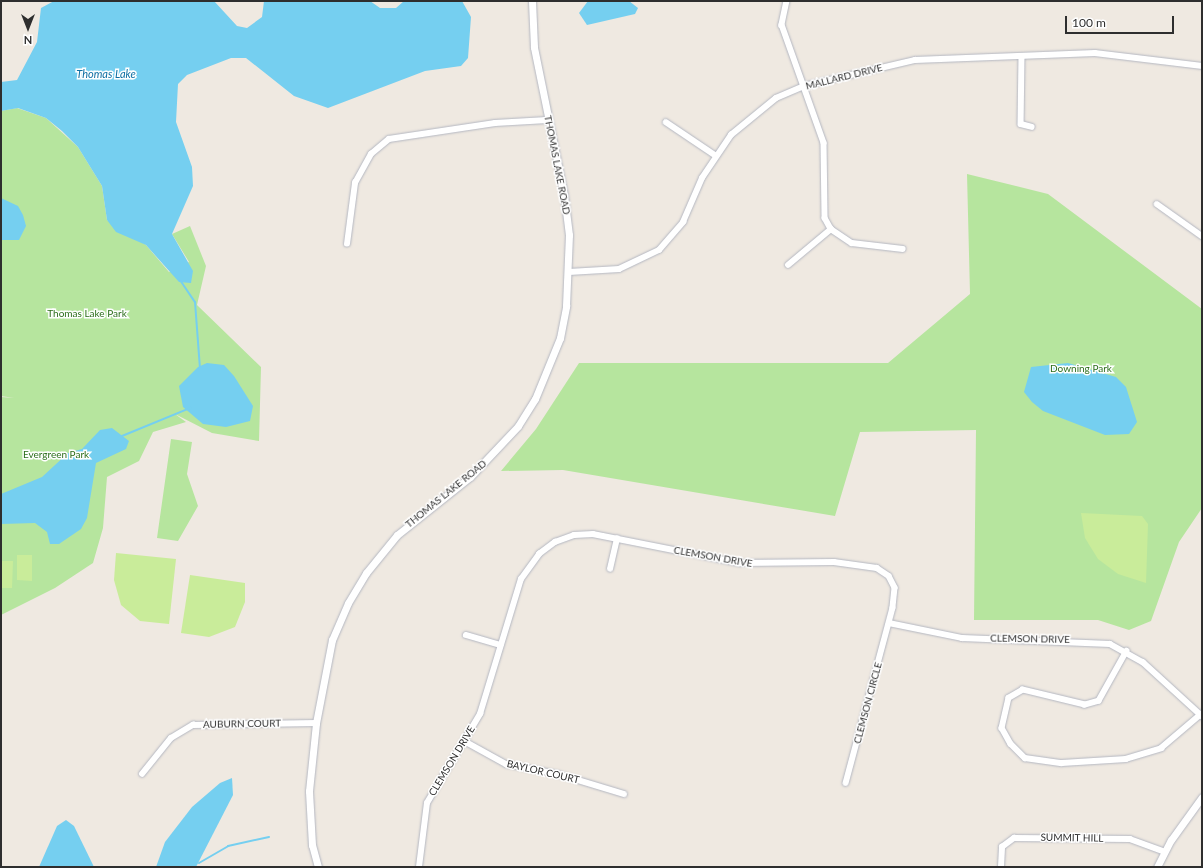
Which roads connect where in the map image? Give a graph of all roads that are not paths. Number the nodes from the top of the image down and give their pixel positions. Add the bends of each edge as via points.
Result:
1 (532, 1) edge
2 (787, 1) edge
3 (1022, 56) junction
4 (1202, 66) edge
5 (804, 86) junction
6 (547, 120) junction
7 (666, 122) dead end
8 (1032, 127) dead end
9 (715, 155) junction
10 (1157, 204) dead end
11 (831, 229) junction
12 (1202, 236) edge
13 (347, 244) dead end
14 (903, 249) dead end
15 (788, 265) dead end
16 (569, 272) junction
17 (617, 539) junction
18 (610, 569) dead end
19 (889, 623) junction
20 (466, 635) dead end
21 (501, 645) junction
22 (1127, 651) junction
23 (1201, 715) edge
24 (316, 723) junction
25 (466, 742) junction
26 (142, 774) dead end
27 (846, 783) dead end
28 (624, 794) dead end
29 (1202, 797) edge
30 (1165, 852) junction
31 (318, 867) edge
32 (419, 867) edge
33 (1001, 867) edge
34 (1157, 867) edge

1 - 6 street, THOMAS LAKE ROAD via 534,48
2 - 5 street via 782,25
3 - 4 street, MALLARD DRIVE via 1095,53
3 - 5 street, MALLARD DRIVE via 915,60
3 - 8 street via 1021,124
5 - 9 street, MALLARD DRIVE via 752,115
5 - 11 street via 824,143 822,206
6 - 13 street via 495,123 389,139 371,154 355,183
6 - 16 street, THOMAS LAKE ROAD via 564,195
7 - 9 street
9 - 16 street, MALLARD DRIVE via 682,222 659,250 619,269
10 - 12 street
11 - 14 street via 852,243
11 - 15 street
16 - 24 street, THOMAS LAKE ROAD via 560,338 535,398 494,455 412,521 366,573 332,640
17 - 18 street
17 - 19 street, CLEMSON DRIVE via 740,564 834,562 877,568 889,576 895,588
17 - 21 street, CLEMSON DRIVE via 574,536 555,542 539,554 521,579
19 - 22 street, CLEMSON DRIVE via 936,636 1092,641
19 - 27 street, CLEMSON CIRCLE
20 - 21 street
21 - 25 street, CLEMSON DRIVE via 480,714
22 - 23 street, CLEMSON DRIVE
22 - 23 street via 1099,701 1085,705 1023,690 1009,698 1002,728 1011,744 1025,758 1062,763 1126,759 1161,748
24 - 26 street, AUBURN COURT via 193,725 171,738
24 - 31 street, THOMAS LAKE ROAD via 308,791 312,844
25 - 28 street, BAYLOR COURT via 506,764 558,774
25 - 32 street, CLEMSON DRIVE via 427,803
29 - 30 street
30 - 33 street, SUMMIT HILL via 1130,839 1014,838 1002,847
30 - 34 street

